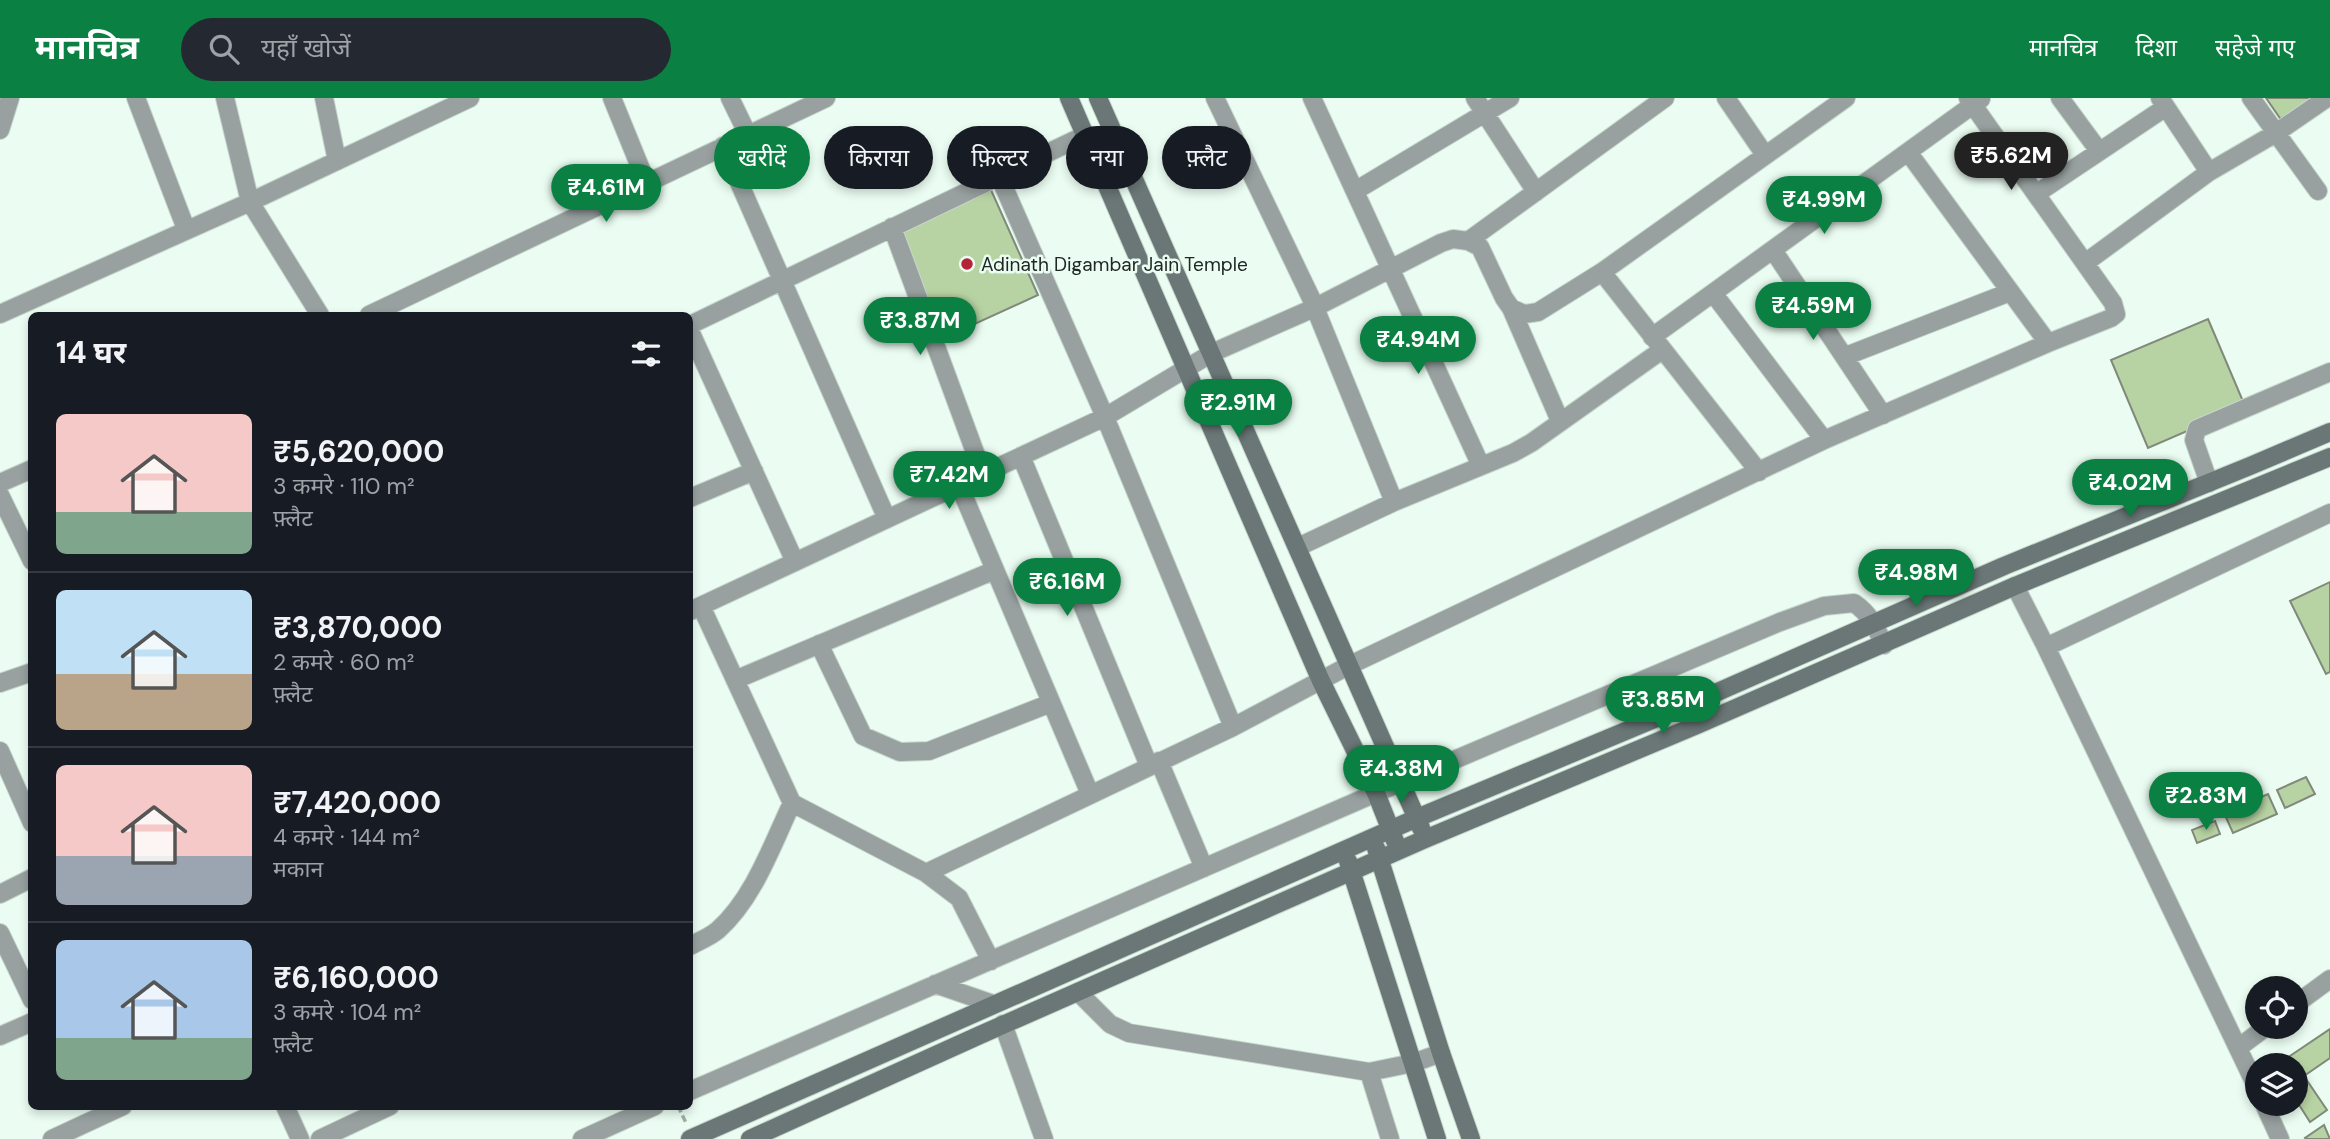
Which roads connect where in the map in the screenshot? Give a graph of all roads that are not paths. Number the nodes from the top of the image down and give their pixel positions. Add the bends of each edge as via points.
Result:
1 (10, 98) edge
2 (136, 98) edge
3 (225, 98) edge
4 (324, 98) edge
5 (470, 98) edge
6 (612, 98) edge
7 (730, 98) edge
8 (826, 98) edge
9 (1069, 98) edge
10 (1098, 98) edge
11 (1215, 98) edge
12 (1312, 98) edge
13 (1475, 98) edge
14 (1510, 98) edge
15 (1665, 98) edge
16 (1726, 98) edge
17 (2060, 98) edge
18 (2251, 98) edge
19 (2327, 98) edge
20 (1843, 99) edge
21 (1974, 100) edge
22 (2163, 103) edge
23 (1486, 114) junction
24 (744, 126) edge
25 (767, 126) edge
26 (1081, 126) edge
27 (0, 130) edge
28 (2276, 133) junction
29 (714, 150) edge
30 (2099, 151) junction
31 (1908, 152) junction
32 (1765, 155) junction
33 (337, 161) junction
34 (2209, 172) junction
35 (647, 184) junction
36 (742, 189) edge
37 (972, 189) edge
38 (1005, 189) edge
39 (1108, 189) edge
40 (1355, 191) junction
41 (2318, 191) dead end
42 (1536, 192) junction
43 (2036, 194) junction
44 (250, 202) junction
45 (892, 227) junction
46 (186, 229) junction
47 (1468, 241) junction
48 (1773, 250) junction
49 (2085, 263) junction
50 (1390, 269) junction
51 (1602, 272) junction
52 (782, 280) junction
53 (2010, 292) junction
54 (1713, 293) junction
55 (1314, 308) junction
56 (1511, 308) junction
57 (318, 312) edge
58 (375, 312) edge
59 (0, 314) edge
60 (693, 324) edge
61 (693, 338) edge
62 (1657, 343) junction
63 (2048, 343) junction
64 (1212, 353) junction
65 (1846, 356) junction
66 (1187, 370) junction
67 (2330, 372) edge
68 (1883, 415) junction
69 (1105, 417) junction
70 (1560, 421) junction
71 (2330, 432) edge
72 (1824, 440) junction
73 (1021, 456) junction
74 (2330, 457) edge
75 (1481, 467) junction
76 (2250, 467) junction
77 (28, 471) edge
78 (754, 471) junction
79 (1759, 471) junction
80 (983, 474) junction
81 (2209, 483) junction
82 (0, 484) edge
83 (959, 485) junction
84 (2259, 487) junction
85 (0, 495) edge
86 (693, 497) edge
87 (1394, 502) junction
88 (2330, 513) edge
89 (887, 519) junction
90 (1298, 547) junction
91 (28, 553) edge
92 (795, 562) junction
93 (995, 570) junction
94 (2015, 586) junction
95 (695, 609) edge
96 (1875, 624) junction
97 (819, 644) junction
98 (1884, 645) junction
99 (2046, 647) junction
100 (1348, 666) junction
101 (28, 673) edge
102 (735, 680) junction
103 (1321, 681) junction
104 (0, 683) edge
105 (1051, 703) junction
106 (1233, 727) junction
107 (0, 751) edge
108 (1154, 764) junction
109 (5, 776) edge
110 (1401, 783) junction
111 (1376, 793) junction
112 (1090, 794) junction
113 (792, 803) junction
114 (28, 815) edge
115 (1417, 818) junction
116 (1391, 831) junction
117 (1372, 839) junction
118 (1425, 839) junction
119 (1399, 850) junction
120 (1344, 851) junction
121 (1381, 858) junction
122 (1204, 869) junction
123 (1351, 871) junction
124 (926, 873) junction
125 (28, 880) edge
126 (0, 894) edge
127 (0, 933) edge
128 (693, 944) edge
129 (982, 964) junction
130 (2330, 979) edge
131 (935, 984) junction
132 (28, 992) edge
133 (1078, 992) junction
134 (2308, 995) edge
135 (993, 1004) junction
136 (28, 1024) edge
137 (1003, 1024) junction
138 (0, 1036) edge
139 (2250, 1039) edge
140 (2238, 1048) junction
141 (1441, 1053) junction
142 (1413, 1063) junction
143 (2245, 1063) edge
144 (1369, 1072) junction
145 (693, 1090) edge
146 (104, 1110) edge
147 (287, 1110) edge
148 (382, 1110) edge
149 (646, 1110) edge
150 (86, 1114) edge
151 (2269, 1116) edge
152 (698, 1137) edge
153 (52, 1139) edge
154 (300, 1139) edge
155 (320, 1139) edge
156 (582, 1139) edge
157 (750, 1139) edge
158 (1044, 1139) edge
159 (1390, 1139) edge
160 (1437, 1139) edge
161 (1471, 1139) edge
162 (2280, 1139) edge

1 - 27 street
2 - 46 street
3 - 44 street
4 - 33 street
5 - 33 street
6 - 35 street
7 - 24 street
8 - 25 street
9 - 26 street
10 - 64 street
11 - 55 street
12 - 40 street
13 - 23 street
14 - 23 street
15 - 42 street
16 - 32 street
17 - 30 street
18 - 28 street
19 - 28 street
20 - 32 street
21 - 31 street
21 - 43 street
22 - 30 street
22 - 34 street
23 - 40 street
23 - 42 street
28 - 34 street
28 - 41 street
29 - 35 street
30 - 43 street
31 - 48 street
31 - 53 street
32 - 51 street
33 - 44 street
34 - 49 street
35 - 58 street
36 - 52 street
37 - 45 street
38 - 69 street
39 - 66 street
40 - 50 street
42 - 47 street
43 - 49 street
44 - 46 street
44 - 57 street
45 - 52 street
45 - 80 street
46 - 59 street
47 - 50 street via 1441,243
47 - 56 street via 1480,247
48 - 54 street
48 - 65 street
49 - 63 street via 2116,314
50 - 55 street
50 - 75 street
51 - 56 street via 1538,312 1524,314
51 - 62 street
52 - 60 street
52 - 89 street
53 - 63 street
53 - 65 street
54 - 62 street
54 - 72 street
55 - 64 street
55 - 87 street
56 - 70 street
61 - 78 street
62 - 70 street
62 - 79 street
63 - 68 street
64 - 66 street
64 - 90 street
65 - 68 street
66 - 69 street
66 - 103 street
67 - 81 street via 2197,429 2194,440
68 - 72 street
69 - 73 street
69 - 106 street
70 - 75 street via 1531,443
71 - 76 street
72 - 79 street
73 - 80 street
73 - 108 street
74 - 84 street
75 - 87 street
76 - 81 street
76 - 84 street
77 - 82 street
78 - 86 street
78 - 92 street
79 - 100 street
80 - 83 street
81 - 96 street
83 - 89 street
83 - 93 street
84 - 94 street
85 - 91 street
87 - 90 street
88 - 99 street
89 - 92 street
90 - 100 street
92 - 95 street
93 - 97 street
93 - 105 street
94 - 98 street
94 - 99 street
95 - 102 street
96 - 98 street
96 - 110 street via 1854,603 1824,606 1676,664
96 - 115 street
97 - 102 street
97 - 105 street via 863,736 901,752 929,751
98 - 118 street
99 - 140 street
100 - 103 street
100 - 110 street
101 - 104 street
102 - 113 street
103 - 106 street
103 - 111 street
105 - 112 street
106 - 108 street
107 - 109 street
108 - 112 street
108 - 122 street
109 - 114 street
110 - 111 street
110 - 115 street
111 - 116 street
111 - 122 street
112 - 124 street
113 - 124 street
113 - 128 street via 750,889 717,931
115 - 116 street
115 - 118 street
116 - 117 street
116 - 119 street
117 - 120 street
117 - 121 street
118 - 119 street
119 - 121 street
120 - 123 street
120 - 135 street
121 - 123 street
121 - 141 street
122 - 129 street
123 - 133 street
123 - 142 street
124 - 129 street via 959,898
125 - 126 street
127 - 132 street
129 - 131 street
130 - 134 street
131 - 135 street
131 - 145 street
133 - 137 street
133 - 144 street via 1110,1024 1129,1033
135 - 152 street
136 - 138 street
137 - 157 street
137 - 158 street
139 - 140 street
140 - 143 street
141 - 142 street
141 - 161 street
142 - 144 street
142 - 160 street
144 - 159 street
146 - 150 street
147 - 154 street
148 - 155 street
149 - 156 street
150 - 153 street
151 - 162 street

